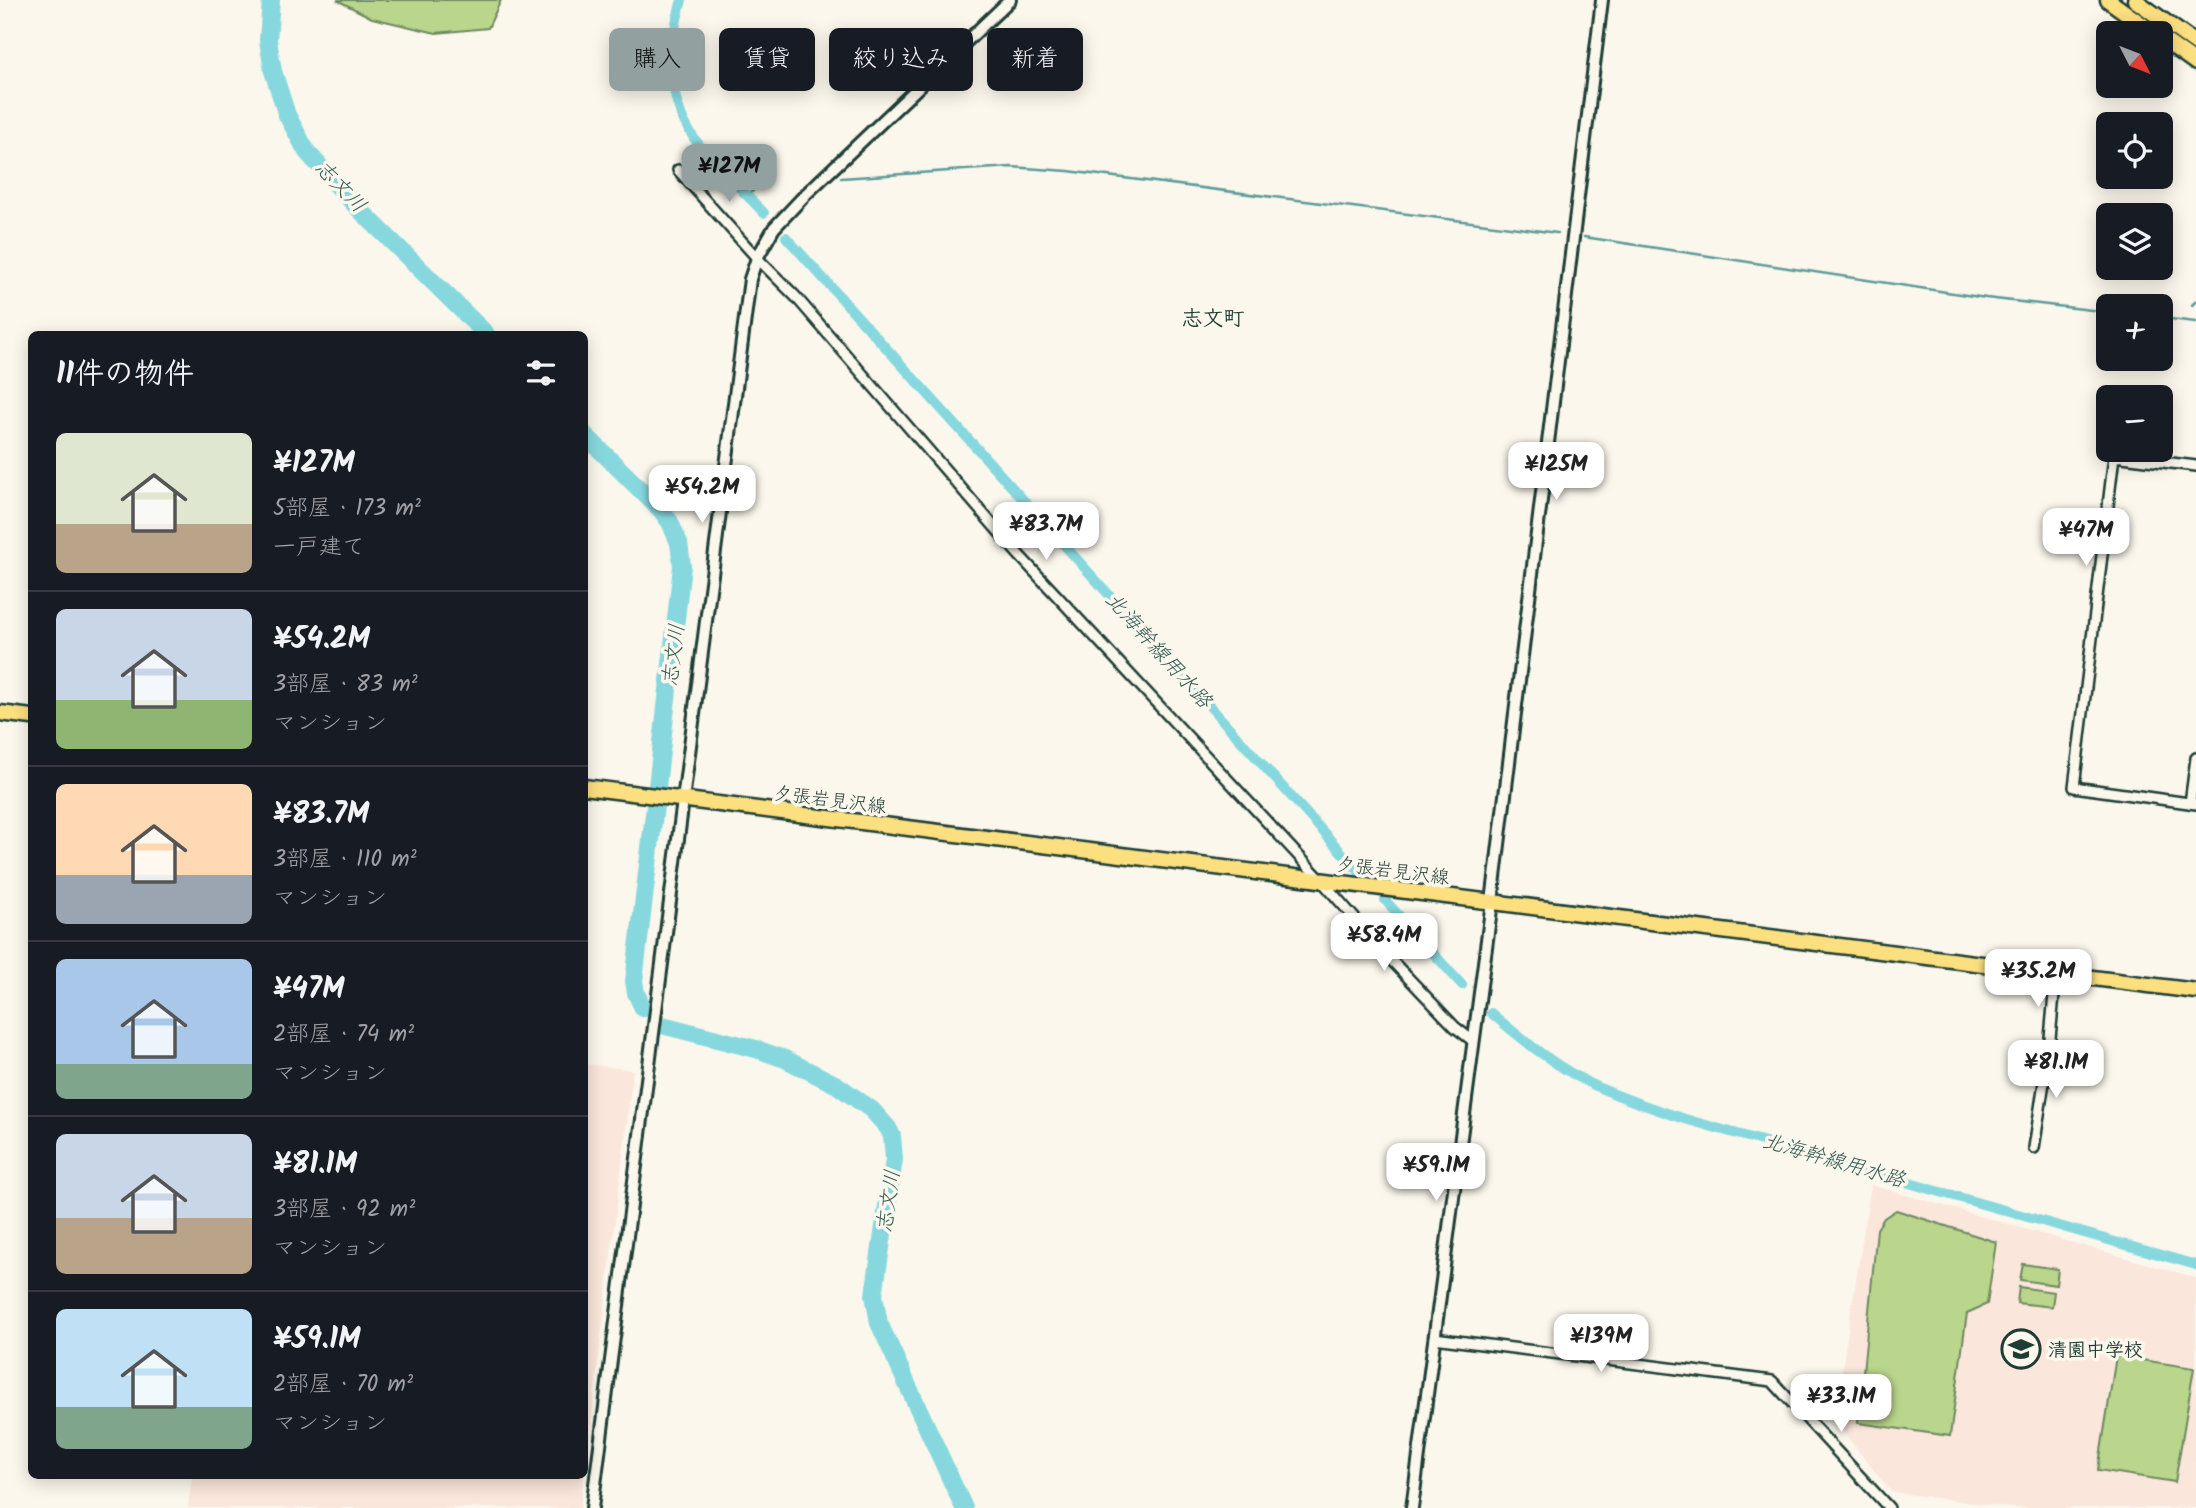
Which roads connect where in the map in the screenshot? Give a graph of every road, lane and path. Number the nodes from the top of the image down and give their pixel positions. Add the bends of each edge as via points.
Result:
1 (1010, 0) edge
2 (1602, 0) edge
3 (2108, 0) edge
4 (2135, 0) edge
5 (2137, 21) edge
6 (2196, 44) edge
7 (2174, 47) edge
8 (2196, 63) edge
9 (678, 170) dead end
10 (757, 258) junction
11 (2196, 466) edge
12 (0, 713) edge
13 (28, 716) edge
14 (2196, 758) edge
15 (588, 788) edge
16 (684, 800) junction
17 (2193, 804) edge
18 (1321, 880) junction
19 (1492, 901) junction
20 (2056, 973) junction
21 (2196, 991) edge
22 (1473, 1041) junction
23 (2034, 1148) dead end
24 (1434, 1338) junction
25 (592, 1508) edge
26 (1412, 1508) edge
27 (1889, 1508) edge

1 - 10 street via 806,194 774,228
2 - 19 street
3 - 5 main road
4 - 6 main road
7 - 8 main road
9 - 10 street
10 - 16 street via 745,309
10 - 18 street via 1018,554
11 - 17 street via 2114,456 2074,787
12 - 13 main road
14 - 17 street
15 - 16 main road, 夕張岩見沢線
16 - 18 main road, 夕張岩見沢線
16 - 25 street
18 - 19 main road, 夕張岩見沢線
18 - 22 street via 1403,972
19 - 20 main road, 夕張岩見沢線
19 - 22 street
20 - 21 main road, 夕張岩見沢線
20 - 23 street
22 - 24 street
24 - 26 street
24 - 27 street via 1772,1381

